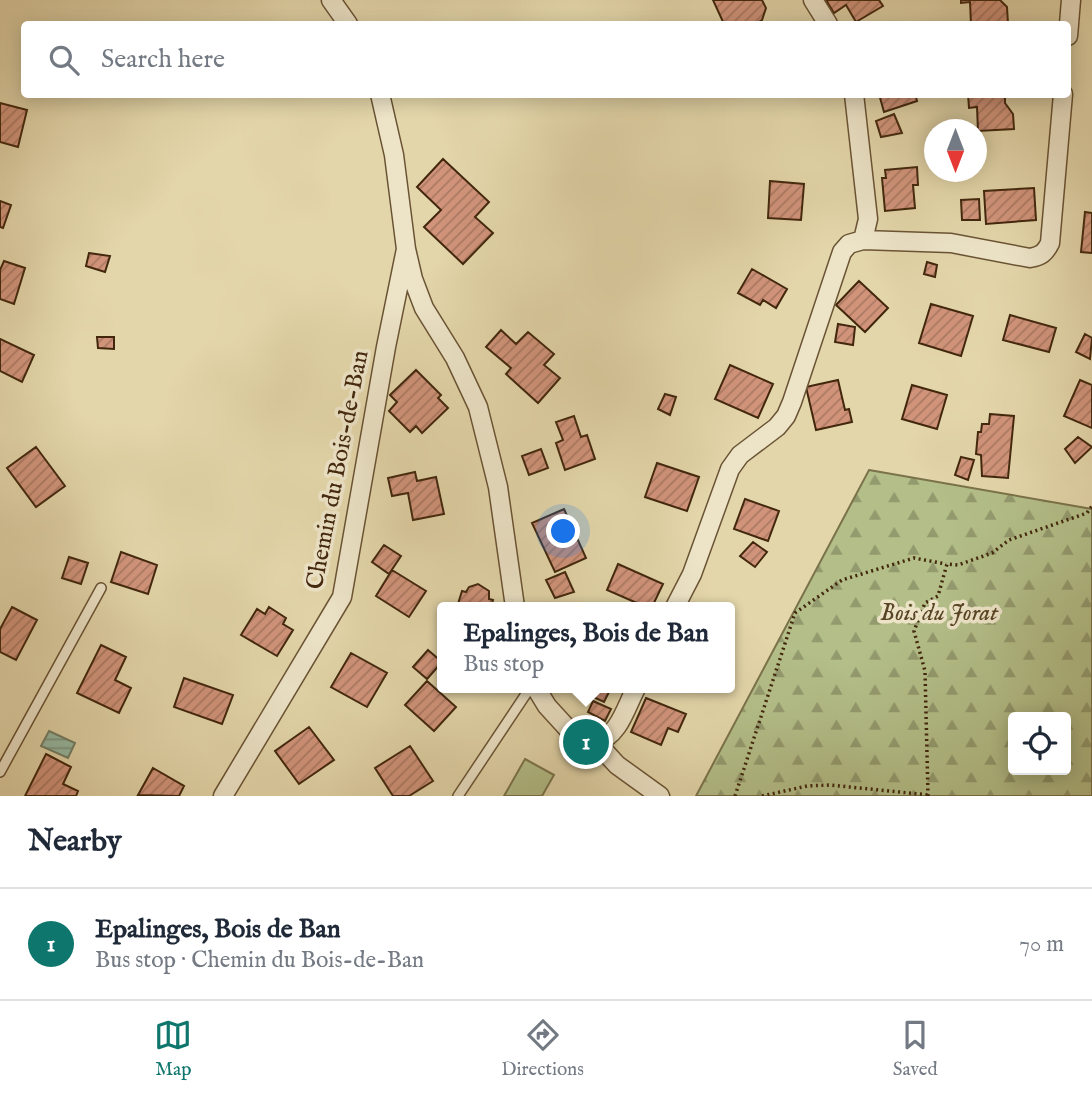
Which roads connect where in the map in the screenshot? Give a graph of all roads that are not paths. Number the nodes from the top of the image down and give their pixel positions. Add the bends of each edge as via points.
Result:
1 (331, 0) edge
2 (813, 0) edge
3 (1071, 0) edge
4 (346, 21) edge
5 (826, 21) edge
6 (1069, 21) edge
7 (381, 98) edge
8 (854, 98) edge
9 (1063, 98) edge
10 (863, 240) junction
11 (406, 249) junction
12 (101, 587) dead end
13 (514, 602) edge
14 (678, 602) edge
15 (527, 693) edge
16 (539, 693) edge
17 (634, 693) edge
18 (596, 741) junction
19 (0, 772) edge
20 (223, 796) edge
21 (458, 796) edge
22 (660, 796) edge

1 - 4 street
2 - 5 street
3 - 6 street
7 - 11 street, Chemin du Bois-de-Ban via 394,155
8 - 10 street via 868,219
9 - 10 street via 1050,243 1040,256 1015,257 951,243
10 - 14 street via 842,252 786,416 730,469
11 - 13 street, Chemin du Bois-de-Ban via 424,308 478,407 498,487
11 - 20 street, Chemin du Bois-de-Ban via 342,597
12 - 19 lane
15 - 21 lane
16 - 18 street via 568,729 582,739
17 - 18 street via 617,728
18 - 22 street via 617,765

